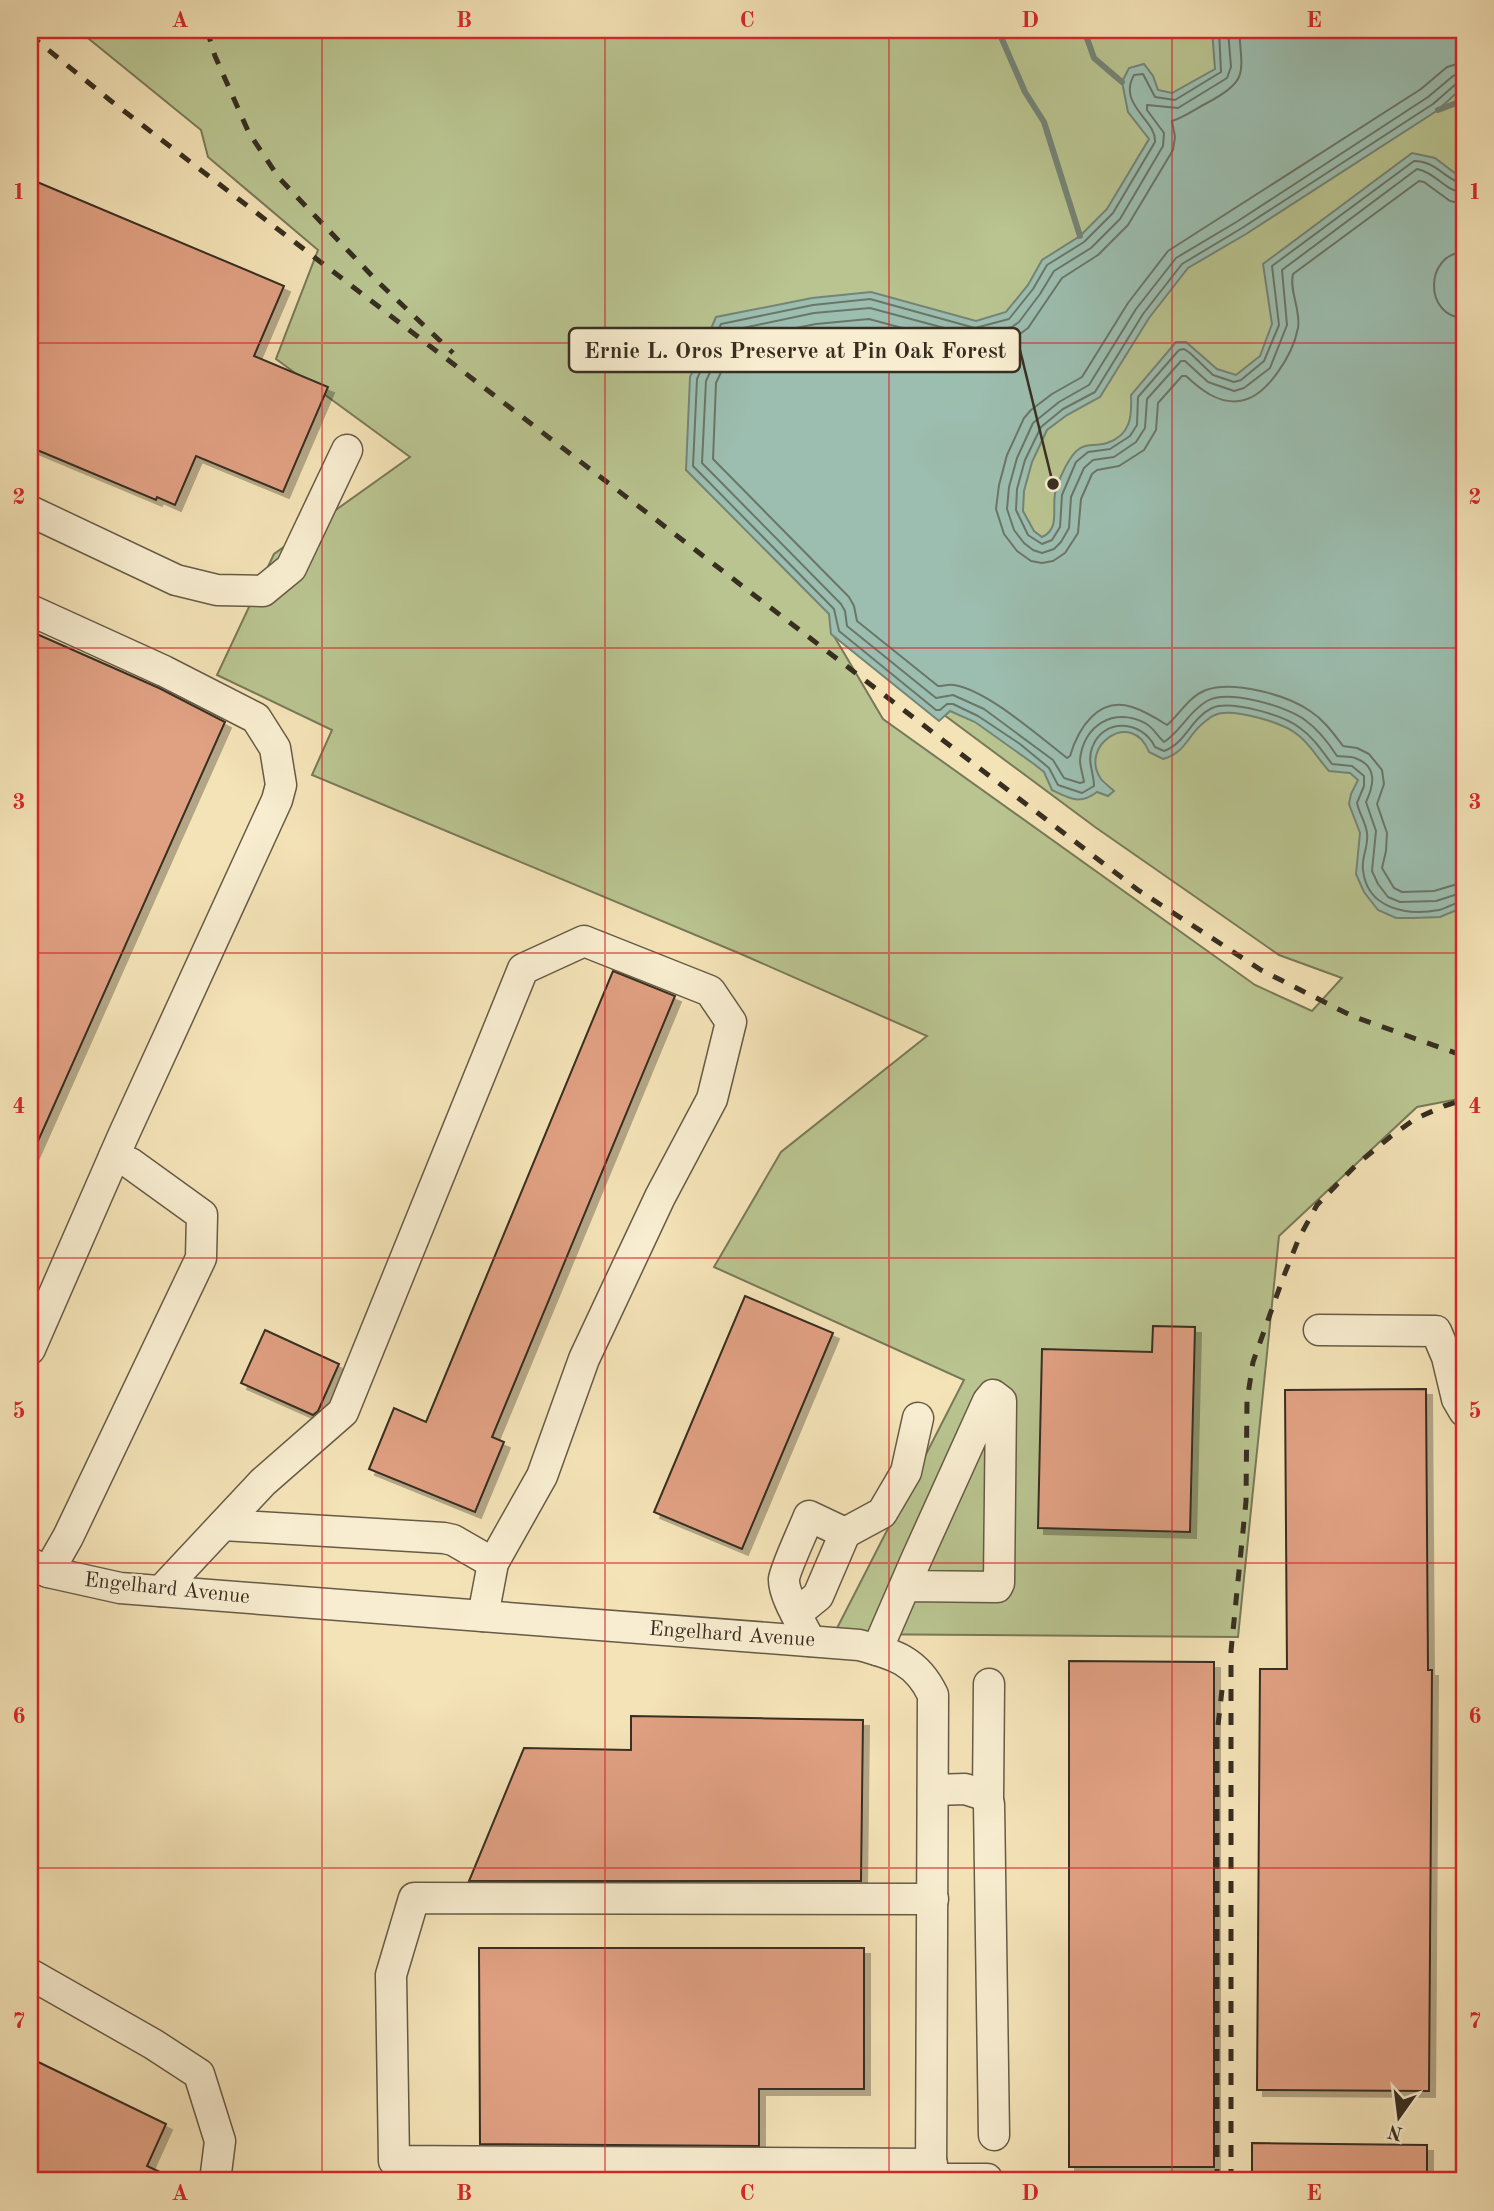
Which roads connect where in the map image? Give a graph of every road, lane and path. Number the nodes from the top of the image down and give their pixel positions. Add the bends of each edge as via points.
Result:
1 (347, 450) dead end
2 (30, 512) edge
3 (30, 610) edge
4 (114, 1157) junction
5 (1319, 1330) dead end
6 (30, 1349) edge
7 (1464, 1411) edge
8 (918, 1418) dead end
9 (223, 1525) junction
10 (493, 1563) junction
11 (39, 1568) edge
12 (905, 1586) junction
13 (161, 1591) junction
14 (483, 1616) junction
15 (810, 1642) junction
16 (877, 1650) junction
17 (989, 1684) dead end
18 (933, 1790) junction
19 (988, 1799) junction
20 (933, 1899) junction
21 (30, 1974) edge
22 (995, 2134) dead end
23 (932, 2174) edge
24 (215, 2181) edge
25 (988, 2181) edge

1 - 2 street via 292,568 263,591 217,590 176,580
3 - 4 street via 256,718 275,748 281,785
4 - 6 street
4 - 11 street via 130,1163 202,1215 201,1258 68,1537
5 - 7 street via 1436,1331
8 - 15 street via 906,1472 882,1513 845,1533 809,1516 784,1579
9 - 10 street via 444,1538
9 - 10 street via 263,1482 343,1412 523,969 584,941 710,991 731,1022 712,1100 660,1197 584,1359 542,1476
9 - 13 street
10 - 14 street
11 - 13 street, Engelhard Avenue via 120,1588
12 - 12 street via 988,1401 998,1396 999,1583 997,1587
12 - 16 street
13 - 14 street, Engelhard Avenue
14 - 15 street, Engelhard Avenue
15 - 16 street, Engelhard Avenue
16 - 18 street, Engelhard Avenue via 912,1666 933,1695
17 - 19 street
18 - 19 street via 965,1789
18 - 20 street, Engelhard Avenue
19 - 22 street
20 - 23 street, Engelhard Avenue
20 - 23 street via 414,1898 391,1975 394,2161
21 - 24 street via 200,2074 220,2141
23 - 25 street

